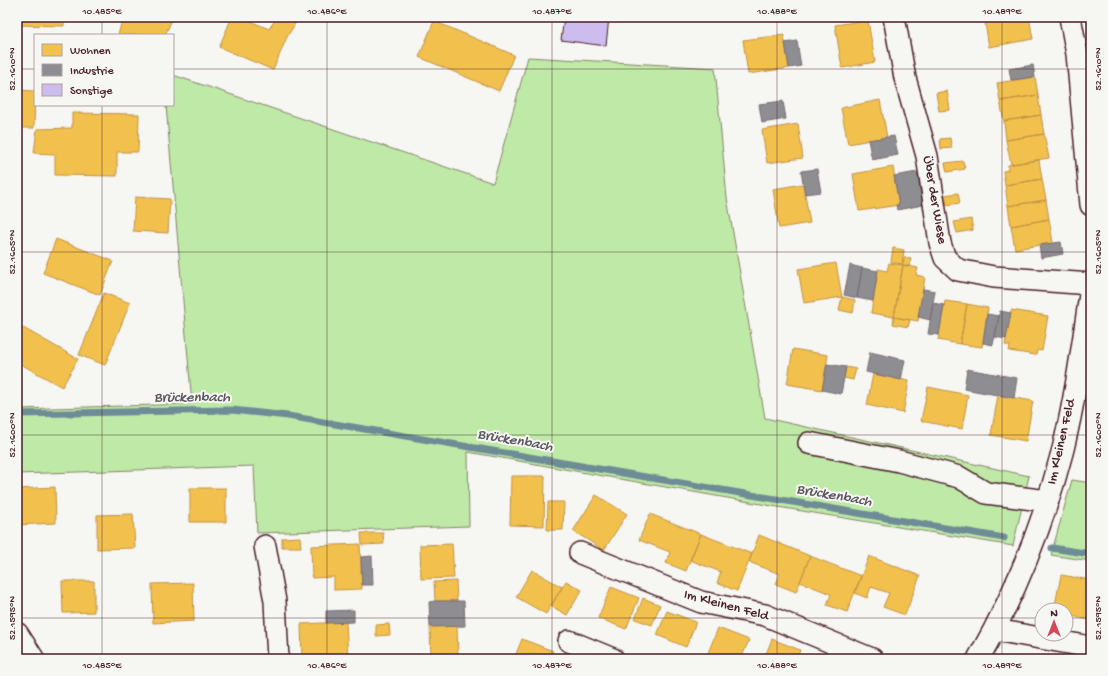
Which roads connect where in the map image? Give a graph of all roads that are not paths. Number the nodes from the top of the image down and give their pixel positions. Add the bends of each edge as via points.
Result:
1 (894, 17) edge
2 (1070, 17) edge
3 (1091, 205) edge
4 (1091, 284) edge
5 (1091, 288) edge
6 (809, 443) dead end
7 (1048, 501) junction
8 (265, 546) dead end
9 (580, 553) dead end
10 (995, 630) junction
11 (17, 634) edge
12 (569, 641) dead end
13 (1091, 647) edge
14 (33, 659) edge
15 (278, 659) edge
16 (613, 659) edge
17 (872, 659) edge
18 (978, 659) edge

1 - 4 street, Über der Wiese via 905,78 927,156 940,243 945,258 958,270 994,277
2 - 3 street via 1077,54
5 - 7 street, Im Kleinen Feld via 1081,358 1063,448
6 - 7 street, Im Kleinen Feld via 899,461 959,477 986,493
7 - 10 street, Im Kleinen Feld via 1026,563
8 - 15 street via 275,601
9 - 17 street, Im Kleinen Feld via 701,602 764,615
10 - 13 street
10 - 18 street, Im Kleinen Feld
11 - 14 street
12 - 16 street

